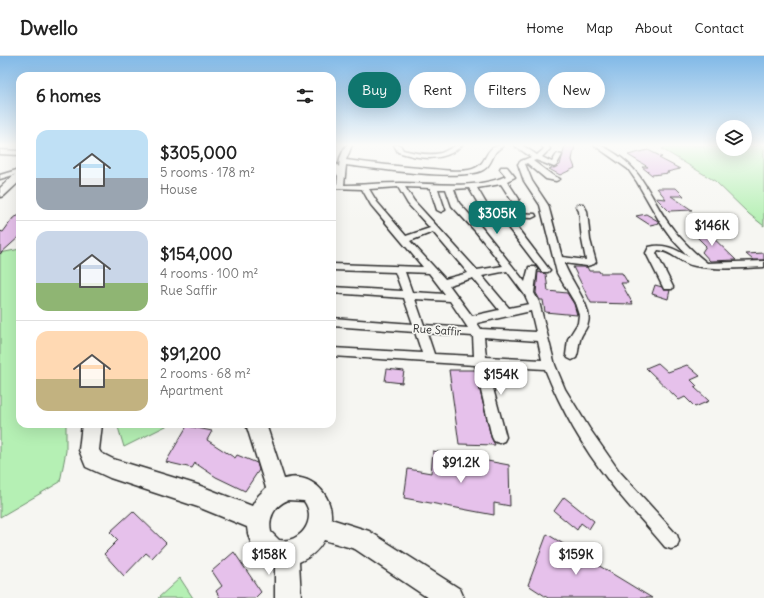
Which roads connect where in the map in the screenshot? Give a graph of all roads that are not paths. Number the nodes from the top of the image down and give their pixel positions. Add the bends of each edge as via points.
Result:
1 (338, 170) edge
2 (341, 170) edge
3 (414, 170) edge
4 (476, 170) edge
5 (505, 170) edge
6 (524, 170) edge
7 (541, 170) edge
8 (631, 170) edge
9 (16, 172) edge
10 (340, 174) junction
11 (0, 177) edge
12 (16, 179) edge
13 (556, 179) dead end
14 (503, 181) junction
15 (10, 184) junction
16 (400, 185) junction
17 (471, 185) junction
18 (336, 186) edge
19 (364, 186) junction
20 (433, 186) junction
21 (450, 186) junction
22 (0, 194) edge
23 (515, 199) dead end
24 (580, 206) dead end
25 (441, 210) dead end
26 (502, 214) junction
27 (479, 216) junction
28 (532, 216) dead end
29 (435, 229) junction
30 (404, 240) junction
31 (559, 259) junction
32 (764, 264) edge
33 (705, 266) junction
34 (336, 267) edge
35 (399, 269) junction
36 (532, 269) junction
37 (432, 270) junction
38 (512, 270) junction
39 (545, 270) junction
40 (562, 272) junction
41 (475, 274) junction
42 (443, 283) junction
43 (668, 287) dead end
44 (336, 290) edge
45 (530, 293) junction
46 (408, 295) junction
47 (454, 298) junction
48 (535, 307) junction
49 (506, 312) junction
50 (470, 320) junction
51 (336, 322) edge
52 (420, 328) junction
53 (478, 333) junction
54 (542, 337) junction
55 (336, 352) edge
56 (572, 355) dead end
57 (430, 358) junction
58 (480, 361) junction
59 (549, 365) junction
60 (92, 428) edge
61 (257, 428) edge
62 (499, 438) dead end
63 (278, 492) junction
64 (258, 520) junction
65 (319, 527) junction
66 (671, 541) dead end
67 (287, 553) junction
68 (288, 598) edge
69 (451, 598) edge

1 - 10 street
2 - 10 street
3 - 4 street via 455,173
5 - 14 street via 511,176
6 - 31 street via 544,205
7 - 13 street via 548,177
8 - 33 street via 647,191 667,228 691,255
9 - 11 street
10 - 18 street
11 - 15 street via 6,178
12 - 15 street
14 - 17 street
14 - 23 street
15 - 22 street
16 - 19 street
16 - 20 street
16 - 29 street
17 - 21 street
17 - 27 street
18 - 19 street
19 - 30 street via 374,203
20 - 21 street
20 - 25 street
21 - 27 street via 455,204
24 - 31 street via 591,262
26 - 27 street
26 - 28 street
26 - 39 street
27 - 38 street
29 - 30 street
29 - 41 street
30 - 37 street
31 - 40 street
32 - 33 street
33 - 43 street via 694,264 666,249 652,249 651,253
34 - 35 street
35 - 37 street
35 - 46 street
36 - 38 street
36 - 39 street
36 - 45 street
37 - 42 street
38 - 41 street
38 - 45 street
39 - 40 street
40 - 56 street via 584,315 583,323 574,339
41 - 42 street
41 - 49 street
42 - 47 street
44 - 46 street
45 - 48 street
46 - 47 street
46 - 52 street
47 - 50 street
48 - 49 street
48 - 54 street
49 - 50 street
50 - 53 street
51 - 52 street, Rue Saffir
52 - 53 street, Rue Saffir
52 - 57 street
53 - 54 street, Rue Saffir
53 - 58 street
54 - 59 street
55 - 57 street
57 - 58 street
58 - 59 street
58 - 62 street
59 - 66 street via 560,391 584,432 614,476
60 - 64 street via 89,450 93,460 110,468 198,496
61 - 63 street
63 - 64 street via 269,499
63 - 65 street via 302,489 310,494 320,509
64 - 67 street via 258,531 262,541 271,550
65 - 67 street via 304,547
65 - 69 street via 361,539
67 - 68 street

